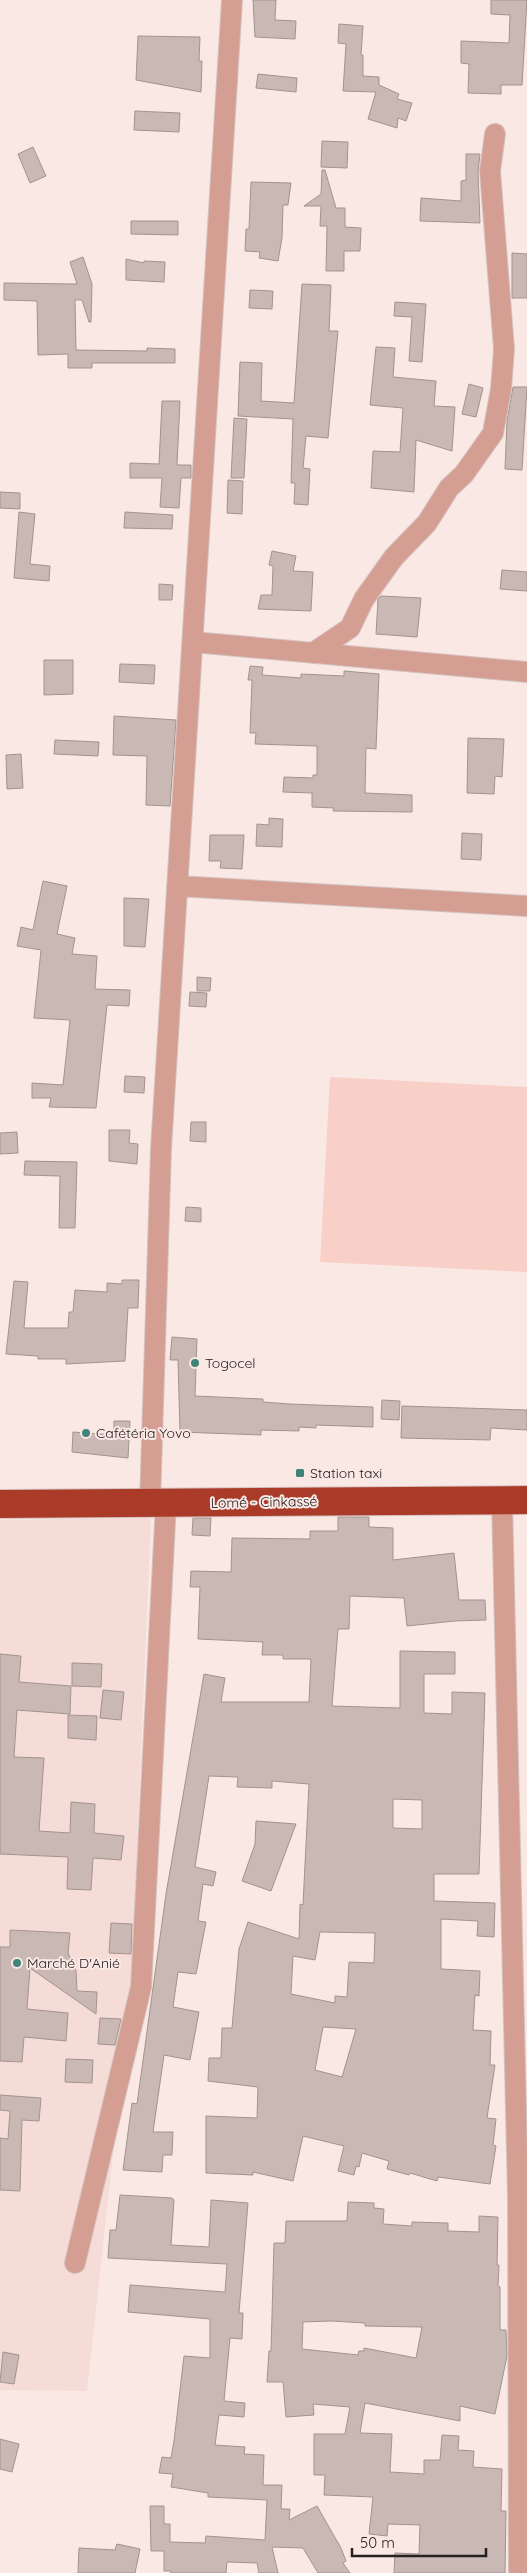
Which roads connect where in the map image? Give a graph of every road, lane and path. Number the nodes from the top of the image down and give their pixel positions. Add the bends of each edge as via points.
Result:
1 (232, 0) edge
2 (495, 134) dead end
3 (192, 642) junction
4 (314, 653) junction
5 (527, 672) edge
6 (177, 886) junction
7 (527, 906) edge
8 (514, 1500) edge
9 (158, 1503) junction
10 (0, 1504) edge
11 (522, 2198) edge
12 (74, 2263) dead end
13 (518, 2573) edge

1 - 3 street
2 - 4 street via 490,171 504,349 493,432 464,474 448,488 427,523 394,557 364,599 350,628
3 - 4 street
3 - 6 street
4 - 5 street
6 - 7 street
6 - 9 street via 161,1149
8 - 9 highway, Lomé - Cinkassé
8 - 11 street
9 - 10 highway, Lomé - Cinkassé
9 - 12 street via 141,1987
11 - 13 street

